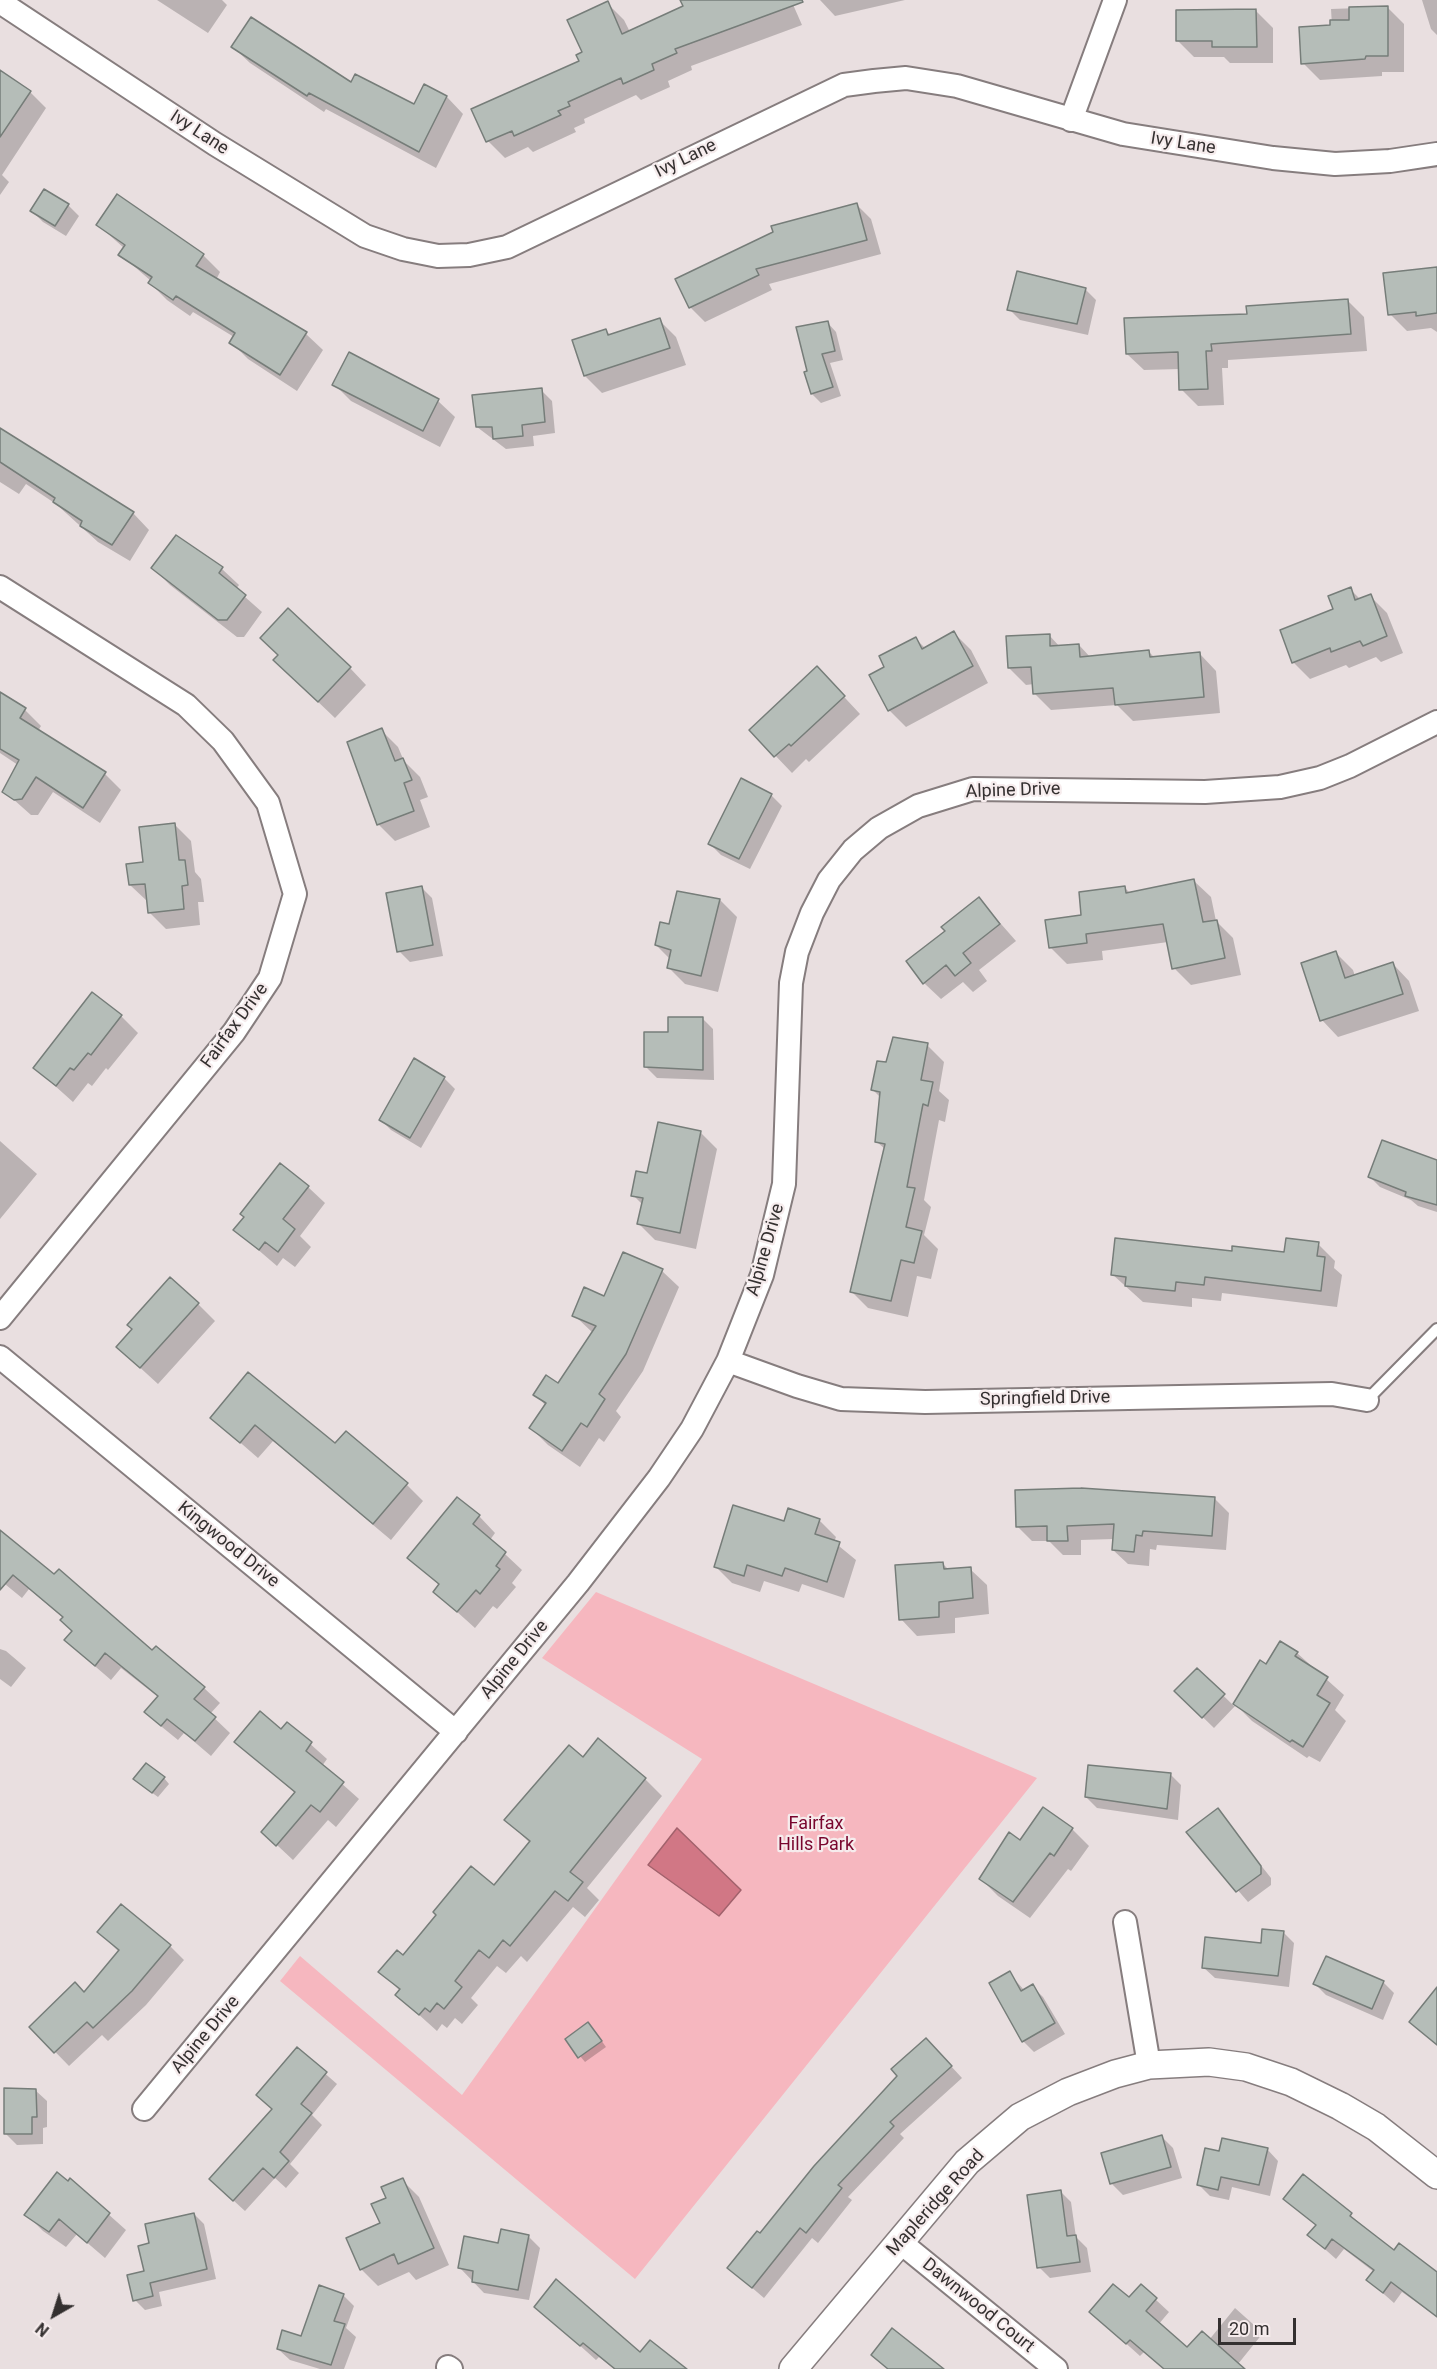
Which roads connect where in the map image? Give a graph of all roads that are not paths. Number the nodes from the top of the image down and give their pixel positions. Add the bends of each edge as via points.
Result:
1 (1115, 0) edge
2 (0, 2) edge
3 (1071, 120) junction
4 (1437, 154) edge
5 (0, 587) edge
6 (1437, 722) edge
7 (0, 1318) edge
8 (1437, 1329) edge
9 (0, 1357) edge
10 (728, 1361) junction
11 (1367, 1400) joint
12 (456, 1732) junction
13 (1125, 1922) dead end
14 (1149, 2065) junction
15 (144, 2109) dead end
16 (1437, 2175) edge
17 (900, 2242) junction
18 (793, 2369) edge
19 (1056, 2369) edge

1 - 3 street
2 - 3 street, Ivy Lane via 215,144 365,236 438,256 469,255 507,247 844,85 906,78 957,86
3 - 4 street, Ivy Lane via 1123,134 1335,164
5 - 7 street, Fairfax Drive via 186,705 223,741 268,803 295,894 270,978 234,1032
6 - 10 street, Alpine Drive via 1350,766 1280,787 1205,792 973,789 918,806 879,828 853,850 830,880 797,952 791,983 784,1184 762,1275
8 - 11 lane
9 - 12 street, Kingwood Drive
10 - 11 street, Springfield Drive via 841,1399 1332,1394
10 - 12 street, Alpine Drive via 692,1429 659,1478
12 - 15 street, Alpine Drive
13 - 14 street
14 - 16 street, Mapleridge Road via 1209,2062 1246,2067 1291,2082 1376,2127
14 - 17 street, Mapleridge Road via 1068,2092 1020,2117 967,2162
17 - 18 street, Mapleridge Road
17 - 19 street, Dawnwood Court

